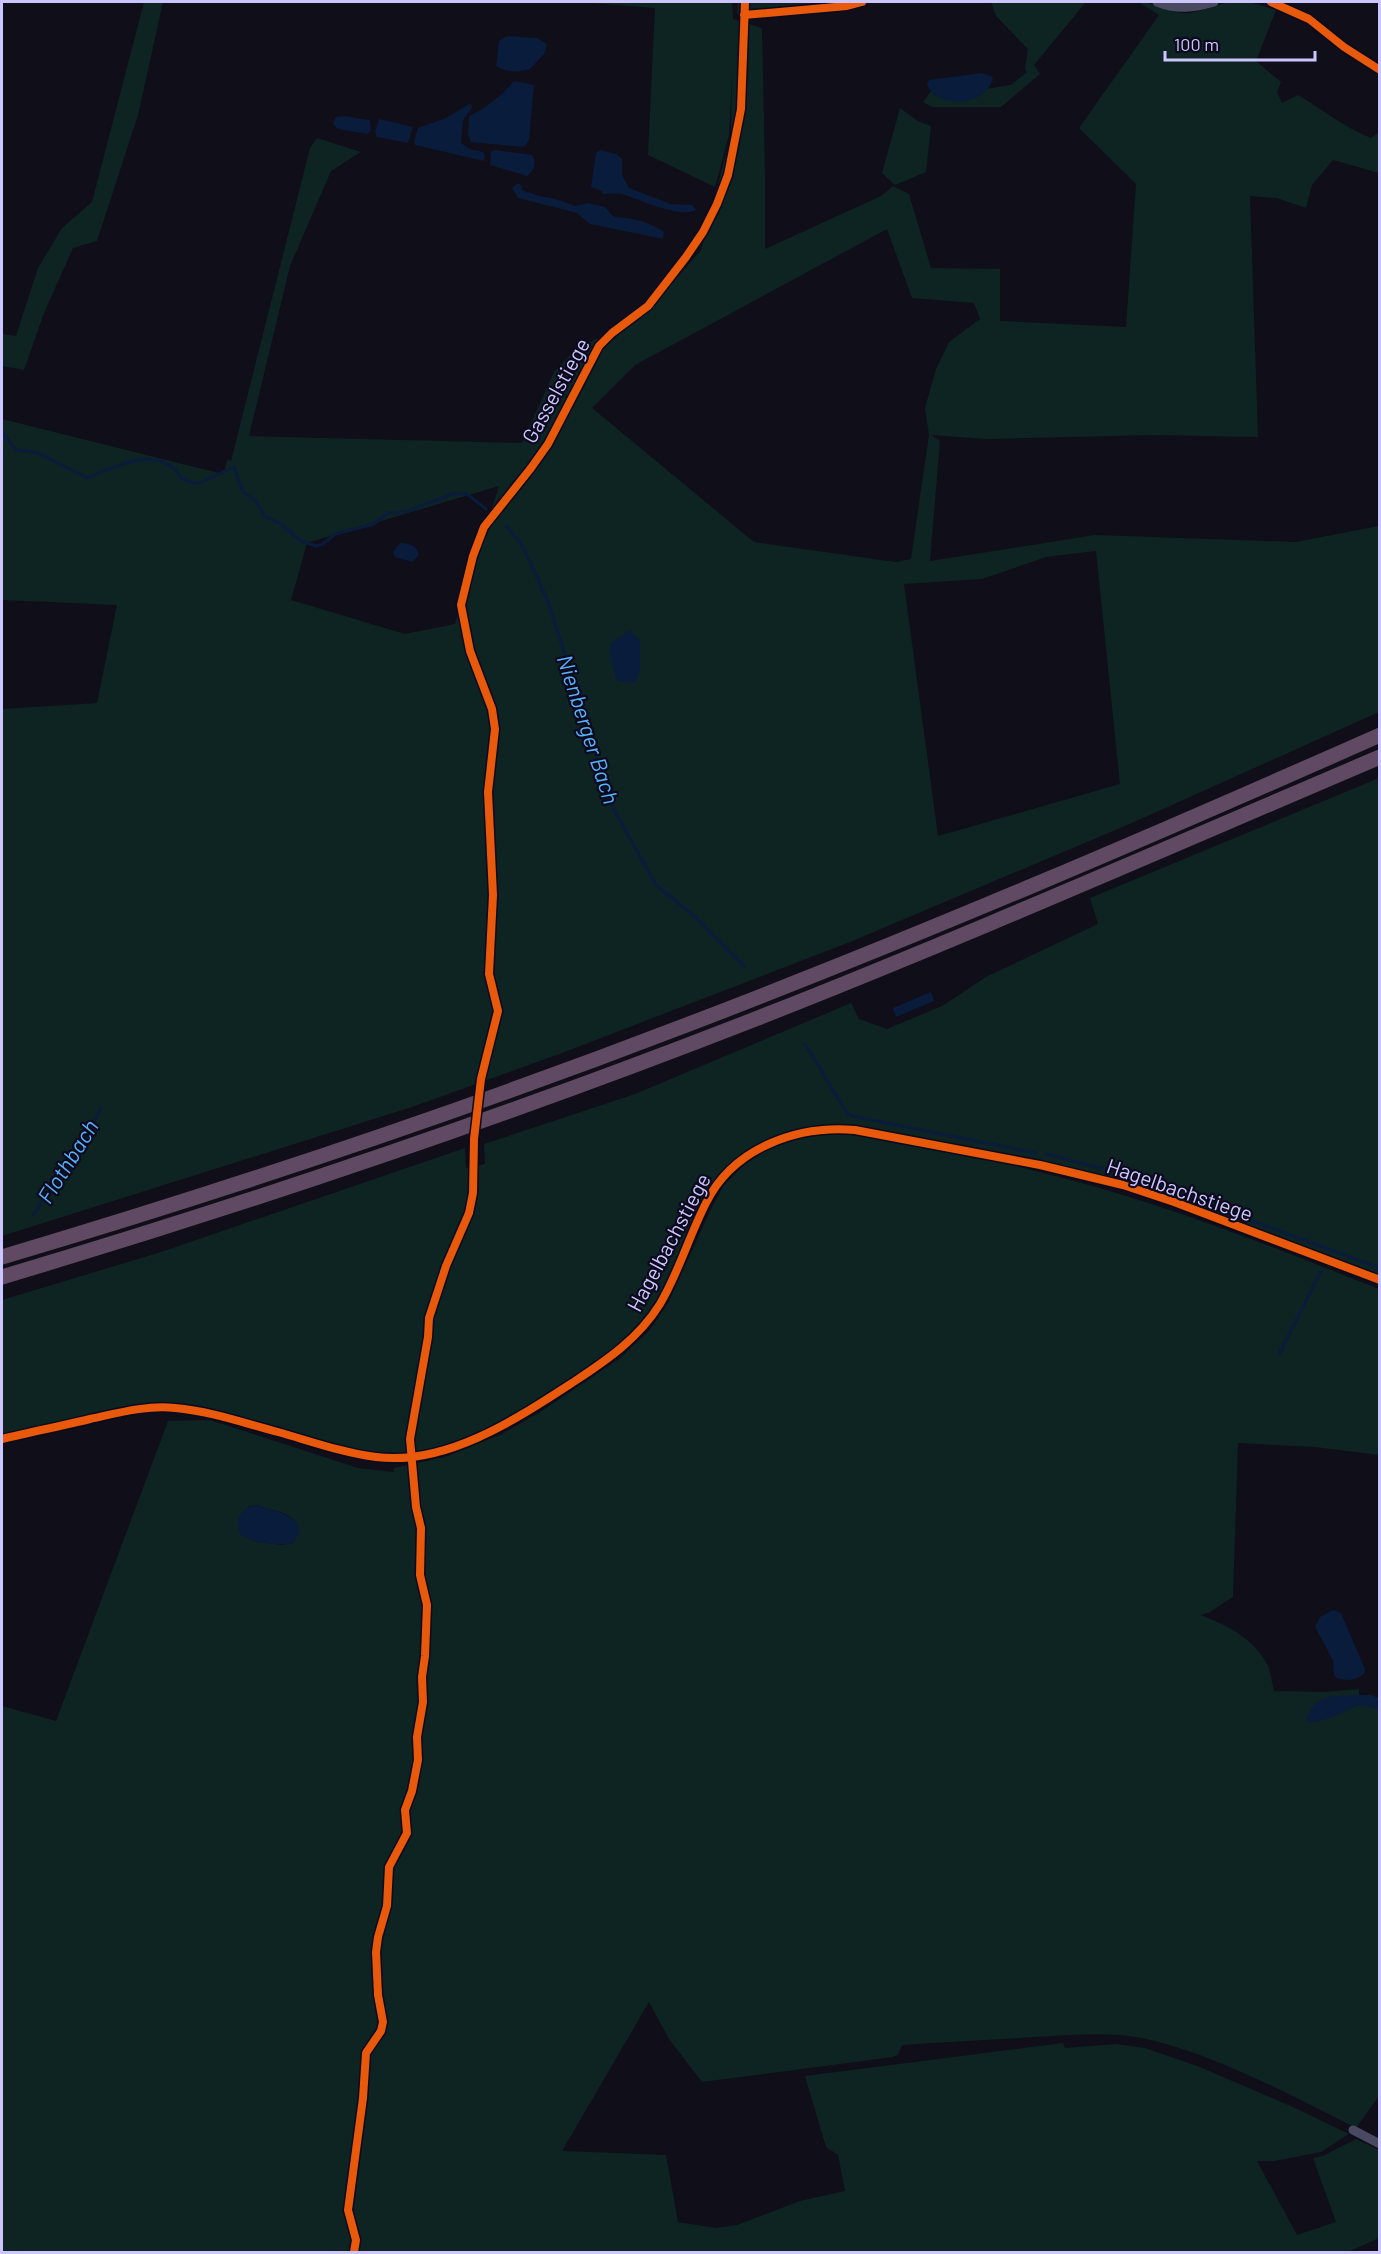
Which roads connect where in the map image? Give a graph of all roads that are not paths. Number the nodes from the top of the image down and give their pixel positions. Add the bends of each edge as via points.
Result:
1 (745, 2) edge
2 (862, 2) edge
3 (1157, 2) edge
4 (1214, 2) edge
5 (1271, 2) edge
6 (744, 15) junction
7 (1380, 70) edge
8 (461, 604) dead end
9 (1380, 735) edge
10 (1380, 757) edge
11 (2, 1257) edge
12 (2, 1277) edge
13 (1380, 1280) edge
14 (2, 1439) edge
15 (1353, 2130) dead end
16 (1380, 2144) edge

1 - 6 street, Gasselstiege
2 - 6 street
3 - 4 street via 1184,8
5 - 7 street via 1309,19
6 - 8 street, Gasselstiege via 741,109 731,164 717,204 703,232 648,306 599,346 548,444 484,527
9 - 11 highway via 891,944 698,1021 244,1182
10 - 12 highway via 866,975 631,1067 202,1216
13 - 14 street, Hagelbachstiege via 1123,1185 855,1130 813,1130 758,1149 718,1182 663,1298 624,1347 575,1381 468,1442 411,1458 375,1457 212,1414 157,1407
15 - 16 street

